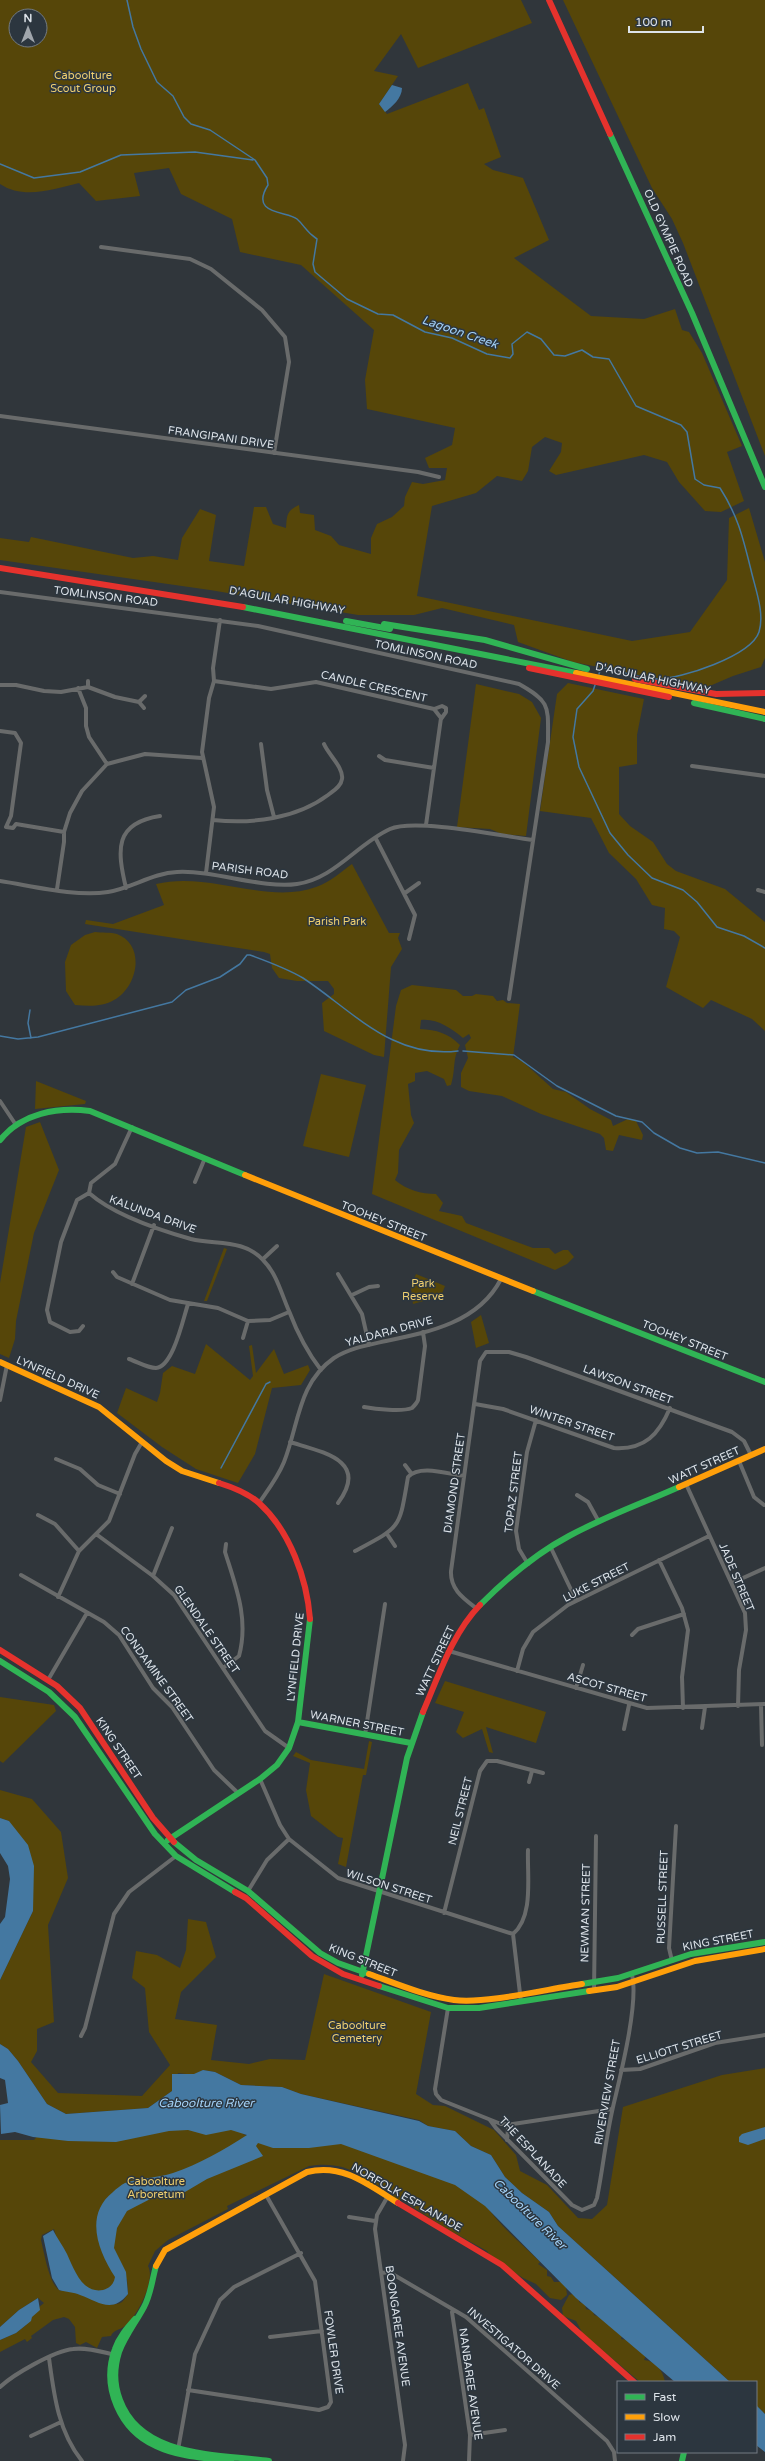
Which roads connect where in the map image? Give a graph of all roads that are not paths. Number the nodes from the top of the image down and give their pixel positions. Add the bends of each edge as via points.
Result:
1 (549, 0) edge
2 (101, 247) dead end
3 (0, 416) edge
4 (274, 453) junction
5 (439, 477) dead end
6 (765, 487) edge
7 (0, 568) edge
8 (30, 572) junction
9 (0, 592) edge
10 (220, 620) junction
11 (360, 623) junction
12 (458, 649) junction
13 (537, 664) junction
14 (88, 681) dead end
15 (214, 681) junction
16 (0, 685) edge
17 (88, 687) junction
18 (78, 688) junction
19 (765, 693) edge
20 (145, 696) dead end
21 (139, 702) junction
22 (144, 708) dead end
23 (434, 709) junction
24 (765, 712) edge
25 (441, 719) junction
26 (765, 719) edge
27 (0, 731) edge
28 (261, 744) dead end
29 (324, 744) dead end
30 (379, 756) dead end
31 (202, 758) junction
32 (107, 764) junction
33 (692, 766) dead end
34 (434, 768) junction
35 (765, 776) edge
36 (11, 816) junction
37 (160, 816) dead end
38 (274, 817) junction
39 (213, 820) junction
40 (16, 824) junction
41 (426, 825) junction
42 (64, 832) junction
43 (376, 839) junction
44 (533, 840) junction
45 (206, 873) junction
46 (0, 881) edge
47 (419, 883) dead end
48 (126, 888) junction
49 (58, 889) junction
50 (758, 890) dead end
51 (765, 892) edge
52 (405, 893) junction
53 (409, 939) dead end
54 (510, 999) dead end
55 (0, 1101) edge
56 (16, 1125) junction
57 (132, 1128) junction
58 (0, 1140) edge
59 (205, 1158) junction
60 (195, 1182) dead end
61 (89, 1193) junction
62 (154, 1226) junction
63 (277, 1246) dead end
64 (263, 1259) junction
65 (113, 1272) dead end
66 (338, 1274) dead end
67 (501, 1279) junction
68 (132, 1284) junction
69 (378, 1286) dead end
70 (352, 1295) junction
71 (188, 1304) junction
72 (289, 1312) junction
73 (248, 1321) junction
74 (83, 1326) dead end
75 (423, 1332) junction
76 (243, 1338) dead end
77 (369, 1344) junction
78 (486, 1352) joint
79 (130, 1359) dead end
80 (0, 1362) edge
81 (7, 1365) junction
82 (321, 1370) junction
83 (765, 1382) edge
84 (0, 1400) edge
85 (474, 1404) junction
86 (364, 1407) dead end
87 (670, 1408) junction
88 (536, 1420) junction
89 (142, 1442) junction
90 (290, 1442) junction
91 (765, 1449) edge
92 (751, 1455) junction
93 (56, 1459) dead end
94 (739, 1461) junction
95 (405, 1465) dead end
96 (411, 1474) junction
97 (464, 1476) junction
98 (686, 1484) junction
99 (120, 1494) junction
100 (578, 1495) dead end
101 (259, 1503) junction
102 (338, 1503) dead end
103 (764, 1505) dead end
104 (38, 1515) dead end
105 (599, 1522) junction
106 (172, 1528) dead end
107 (96, 1534) junction
108 (387, 1534) junction
109 (709, 1536) junction
110 (226, 1544) dead end
111 (395, 1546) dead end
112 (551, 1548) junction
113 (79, 1551) junction
114 (355, 1551) dead end
115 (659, 1560) junction
116 (528, 1564) junction
117 (765, 1568) edge
118 (21, 1575) dead end
119 (153, 1576) junction
120 (732, 1583) junction
121 (58, 1597) junction
122 (576, 1600) junction
123 (385, 1604) dead end
124 (476, 1608) junction
125 (87, 1613) junction
126 (684, 1614) junction
127 (632, 1635) dead end
128 (449, 1651) junction
129 (1, 1652) edge
130 (0, 1661) edge
131 (583, 1665) dead end
132 (223, 1668) junction
133 (516, 1671) junction
134 (48, 1680) junction
135 (576, 1688) junction
136 (763, 1704) edge
137 (629, 1705) junction
138 (738, 1706) junction
139 (705, 1707) junction
140 (683, 1708) junction
141 (298, 1722) junction
142 (702, 1728) dead end
143 (624, 1729) dead end
144 (365, 1735) junction
145 (412, 1744) junction
146 (762, 1745) dead end
147 (289, 1748) junction
148 (112, 1756) junction
149 (106, 1760) junction
150 (532, 1771) junction
151 (543, 1774) dead end
152 (260, 1779) junction
153 (529, 1782) dead end
154 (238, 1793) junction
155 (676, 1826) dead end
156 (596, 1836) dead end
157 (170, 1839) junction
158 (289, 1839) junction
159 (163, 1844) junction
160 (528, 1850) dead end
161 (176, 1856) junction
162 (248, 1891) junction
163 (379, 1892) junction
164 (444, 1913) junction
165 (513, 1934) junction
166 (765, 1942) edge
167 (765, 1949) edge
168 (671, 1960) junction
169 (674, 1967) junction
170 (363, 1972) junction
171 (632, 1974) junction
172 (361, 1980) junction
173 (634, 1982) junction
174 (594, 1983) junction
175 (594, 1991) junction
176 (520, 1994) junction
177 (521, 2002) junction
178 (448, 2008) junction
179 (765, 2035) edge
180 (81, 2036) dead end
181 (621, 2070) junction
182 (612, 2109) junction
183 (490, 2120) junction
184 (513, 2124) junction
185 (507, 2140) junction
186 (266, 2195) junction
187 (388, 2196) junction
188 (588, 2209) joint
189 (349, 2217) dead end
190 (375, 2221) junction
191 (301, 2253) junction
192 (382, 2273) junction
193 (454, 2310) junction
194 (322, 2331) junction
195 (270, 2337) dead end
196 (116, 2355) junction
197 (49, 2358) junction
198 (633, 2381) edge
199 (0, 2387) edge
200 (188, 2390) junction
201 (61, 2422) junction
202 (505, 2430) dead end
203 (470, 2435) junction
204 (31, 2436) dead end
205 (178, 2450) junction
206 (82, 2461) edge
207 (231, 2461) edge
208 (269, 2461) edge
209 (403, 2461) edge
210 (469, 2461) edge
211 (615, 2461) edge

1 - 6 main road, OLD GYMPIE ROAD via 692,314
2 - 4 street via 190,259 211,269 262,310 285,337 289,362
3 - 4 street, FRANGIPANI DRIVE
4 - 5 street, FRANGIPANI DRIVE
7 - 8 main road, D'AGUILAR HIGHWAY
8 - 11 main road, D'AGUILAR HIGHWAY via 47,572 147,586
8 - 12 main road, D'AGUILAR HIGHWAY via 270,611
9 - 10 street, TOMLINSON ROAD
10 - 15 street via 213,668
10 - 44 street, TOMLINSON ROAD via 258,626 519,684 540,696 548,710 548,742
11 - 13 main road, D'AGUILAR HIGHWAY
11 - 19 main road via 366,621 468,636 588,669 704,694 734,696
12 - 13 main road, D'AGUILAR HIGHWAY
12 - 26 main road via 466,654
13 - 24 main road, D'AGUILAR HIGHWAY
14 - 17 street
15 - 23 street, CANDLE CRESCENT via 271,689 316,682
15 - 31 street via 209,698
16 - 18 street via 61,692
17 - 18 street
17 - 21 street
18 - 32 street via 86,708 89,736
20 - 21 street
21 - 22 street
23 - 25 street, CANDLE CRESCENT
23 - 25 street, CANDLE CRESCENT via 442,706 446,708
25 - 34 street, CANDLE CRESCENT
27 - 36 street via 15,733 21,743
28 - 38 street via 267,790
29 - 38 street via 342,773 340,785 313,806
30 - 34 street via 385,760
31 - 32 street via 158,753
31 - 39 street via 213,797
32 - 42 street via 82,791
33 - 35 street
34 - 41 street, CANDLE CRESCENT
36 - 40 street
36 - 40 street via 6,827 13,828
37 - 48 street via 140,820 130,826 124,836 119,858
38 - 39 street via 242,822
39 - 45 street
40 - 42 street
41 - 43 street, PARISH ROAD via 390,829
41 - 44 street, PARISH ROAD
42 - 49 street
43 - 45 street, PARISH ROAD via 327,874 297,884 282,885
43 - 52 street
44 - 54 street, TOMLINSON ROAD
45 - 48 street, PARISH ROAD via 163,874
46 - 49 street, PARISH ROAD
47 - 52 street
48 - 49 street, PARISH ROAD via 95,894
50 - 51 street
52 - 53 street via 415,915
55 - 56 street
56 - 57 main road, TOOHEY STREET via 39,1116 75,1109 90,1111
56 - 58 main road, TOOHEY STREET
57 - 59 main road, TOOHEY STREET
57 - 61 street via 115,1164 91,1183
59 - 60 street
59 - 67 main road, TOOHEY STREET
61 - 62 street, KALUNDA DRIVE via 110,1209
61 - 74 street via 77,1200 61,1242 47,1310 50,1322 70,1332 79,1331
62 - 64 street, KALUNDA DRIVE via 192,1239 239,1245
62 - 68 street
63 - 64 street
64 - 72 street, KALUNDA DRIVE via 276,1277
65 - 68 street via 117,1277
66 - 70 street
67 - 75 street, YALDARA DRIVE via 487,1300 474,1312
67 - 83 main road, TOOHEY STREET
68 - 71 street
69 - 70 street
70 - 77 street via 364,1321
71 - 73 street via 218,1308
71 - 79 street via 170,1358 164,1365 157,1368 149,1367
72 - 73 street via 270,1320
72 - 82 street, KALUNDA DRIVE via 309,1355
73 - 76 street
75 - 77 street, YALDARA DRIVE
75 - 86 street via 425,1346 418,1400 412,1408
77 - 82 street, YALDARA DRIVE via 341,1354
78 - 85 street, DIAMOND STREET via 480,1361
78 - 87 street, LAWSON STREET via 509,1352 526,1357
80 - 81 main road, LYNFIELD DRIVE
81 - 84 street
81 - 89 main road, LYNFIELD DRIVE via 99,1407
82 - 90 street, YALDARA DRIVE via 310,1382 301,1400
85 - 88 street, WINTER STREET via 503,1409
85 - 97 street, DIAMOND STREET
87 - 88 street, WINTER STREET via 661,1429 654,1435 639,1444 623,1448 614,1448
87 - 92 street, LAWSON STREET via 732,1432 744,1441
88 - 116 street, TOPAZ STREET via 527,1452 516,1531 519,1549
89 - 99 street
89 - 101 main road, LYNFIELD DRIVE via 182,1471 232,1488
90 - 101 street, YALDARA DRIVE via 279,1475
90 - 102 street via 330,1454 342,1461 348,1473 349,1484
91 - 92 main road, WATT STREET
92 - 94 main road, WATT STREET
93 - 99 street via 80,1469 98,1485
94 - 98 main road, WATT STREET
94 - 103 street via 754,1497
95 - 96 street
96 - 97 street via 421,1470
96 - 108 street via 408,1477 400,1517
97 - 124 street, DIAMOND STREET via 451,1580 456,1590
98 - 105 main road, WATT STREET
98 - 109 street, JADE STREET
99 - 107 street via 109,1521
100 - 105 street via 588,1502
101 - 141 main road, LYNFIELD DRIVE via 285,1535 308,1595 310,1624
104 - 113 street via 60,1529
105 - 112 main road, WATT STREET
106 - 119 street
107 - 113 street
107 - 119 street, GLENDALE STREET
108 - 111 street
108 - 114 street
109 - 115 street, LUKE STREET
109 - 120 street, JADE STREET
110 - 132 street via 225,1552 242,1605 243,1620 239,1656
112 - 116 main road, WATT STREET
112 - 122 street
113 - 121 street
115 - 122 street, LUKE STREET
115 - 126 street
116 - 124 main road, WATT STREET
117 - 120 street
118 - 121 street, CONDAMINE STREET
119 - 132 street, GLENDALE STREET via 174,1595
120 - 138 street, JADE STREET via 746,1621 739,1670
121 - 125 street, CONDAMINE STREET
122 - 133 street, LUKE STREET via 533,1632 523,1649
123 - 144 street
124 - 128 main road, WATT STREET via 460,1629
125 - 134 street
125 - 154 street, CONDAMINE STREET via 119,1634 154,1688 172,1707 214,1770
126 - 127 street via 638,1629
126 - 140 street via 688,1638 682,1677
128 - 133 street, ASCOT STREET
128 - 145 main road, WATT STREET
129 - 134 main road, KING STREET
130 - 149 main road, KING STREET via 60,1701 80,1722
131 - 135 street
132 - 147 street, GLENDALE STREET via 265,1730
133 - 135 street, ASCOT STREET
134 - 148 main road, KING STREET via 80,1708
135 - 137 street, ASCOT STREET
136 - 138 street, ASCOT STREET
136 - 146 street
137 - 140 street, ASCOT STREET via 658,1709
137 - 143 street
138 - 139 street, ASCOT STREET
139 - 140 street, ASCOT STREET
139 - 142 street
141 - 144 main road, WARNER STREET
141 - 147 main road, LYNFIELD DRIVE
144 - 145 main road, WARNER STREET
145 - 163 main road, WATT STREET
147 - 152 main road, LYNFIELD DRIVE via 277,1765
148 - 149 main road
148 - 157 main road, KING STREET
149 - 159 main road, KING STREET
150 - 151 street, NEIL STREET
150 - 153 street
150 - 164 street, NEIL STREET via 497,1761 487,1761 480,1771
152 - 154 main road, LYNFIELD DRIVE
152 - 158 street, WILSON STREET via 280,1825
154 - 157 main road, LYNFIELD DRIVE
155 - 168 street, RUSSELL STREET via 669,1948
156 - 174 street, NEWMAN STREET
157 - 159 main road, LYNFIELD DRIVE
157 - 162 main road, KING STREET via 196,1860
158 - 162 street via 267,1860
158 - 163 street, WILSON STREET via 338,1878
159 - 161 main road, KING STREET
160 - 165 street via 526,1914 521,1928
161 - 172 main road, KING STREET via 246,1898 317,1960
161 - 180 street via 129,1892 114,1914
162 - 170 main road, KING STREET via 320,1953
163 - 164 street, WILSON STREET
163 - 170 main road, WATT STREET
164 - 165 street, WILSON STREET
165 - 176 street
166 - 168 main road, KING STREET via 701,1951
167 - 169 main road, KING STREET via 703,1959
168 - 169 street, RUSSELL STREET
168 - 171 main road, KING STREET
169 - 173 main road, KING STREET
170 - 172 main road, WATT STREET
170 - 176 main road, KING STREET via 426,1994 454,2000 481,2000
171 - 173 street, RIVERVIEW STREET
171 - 174 main road, KING STREET
172 - 178 main road, KING STREET
173 - 175 main road, KING STREET
173 - 181 street, RIVERVIEW STREET
174 - 175 street, NEWMAN STREET
174 - 176 main road, KING STREET
175 - 177 main road, KING STREET
176 - 177 street
177 - 178 main road, KING STREET via 479,2008
178 - 183 street, THE ESPLANADE via 436,2094 442,2100
179 - 181 street, ELLIOTT STREET via 715,2043 640,2069
181 - 182 street, RIVERVIEW STREET
182 - 184 street
182 - 188 street, RIVERVIEW STREET via 597,2198
183 - 184 street via 501,2124
183 - 185 street, THE ESPLANADE
184 - 185 street via 508,2129
185 - 188 street, THE ESPLANADE via 572,2205 582,2210
186 - 187 main road, NORFOLK ESPLANADE via 301,2174 320,2168 331,2168 349,2173
186 - 191 street, FOWLER DRIVE
186 - 196 main road, NORFOLK ESPLANADE via 165,2250 154,2268 149,2299
187 - 190 street
187 - 198 main road, NORFOLK ESPLANADE via 507,2269
189 - 190 street
190 - 192 street, BOONGAREE AVENUE
191 - 194 street, FOWLER DRIVE via 315,2281
191 - 200 street via 226,2292 195,2354
192 - 193 street, INVESTIGATOR DRIVE via 389,2272
192 - 209 street, BOONGAREE AVENUE via 405,2445
193 - 203 street, NANBAREE AVENUE via 452,2312
193 - 211 street, INVESTIGATOR DRIVE via 607,2441 614,2452
194 - 195 street
194 - 200 street, FOWLER DRIVE via 332,2398 324,2409
196 - 197 street via 84,2348
196 - 205 main road via 116,2390 127,2416 146,2435
197 - 199 street
197 - 201 street via 55,2402
200 - 205 street
201 - 204 street
201 - 206 street via 68,2440
202 - 203 street
203 - 210 street, NANBAREE AVENUE
205 - 207 main road
205 - 208 main road

